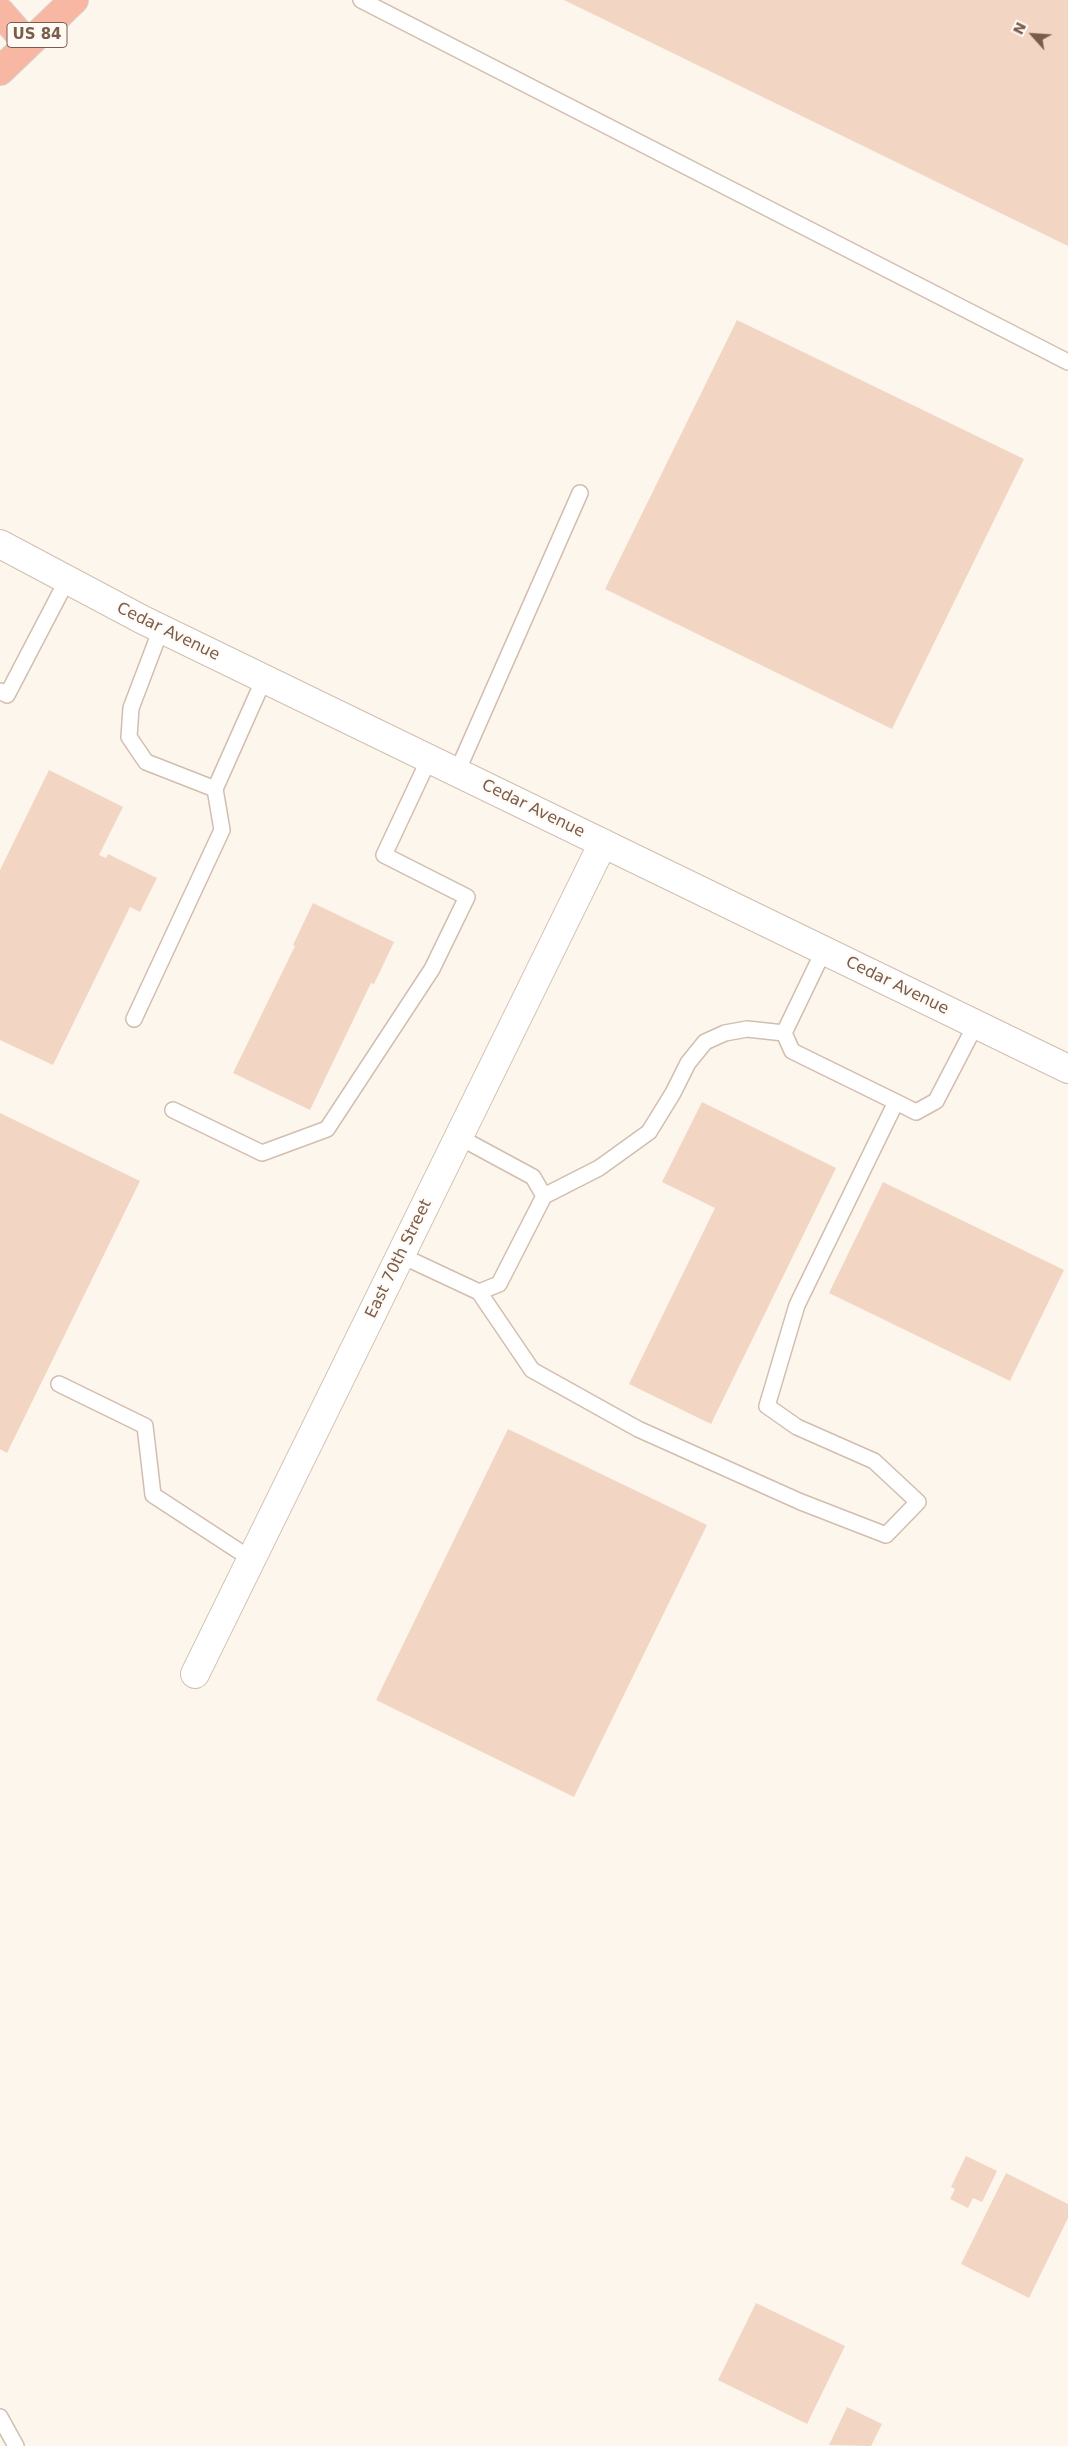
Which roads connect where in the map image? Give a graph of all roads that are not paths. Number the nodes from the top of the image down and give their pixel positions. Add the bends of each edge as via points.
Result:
1 (74, 0) edge
2 (361, 0) edge
3 (0, 12) edge
4 (28, 44) junction
5 (0, 70) edge
6 (1068, 362) edge
7 (580, 493) dead end
8 (0, 544) edge
9 (67, 580) junction
10 (161, 629) junction
11 (264, 679) junction
12 (0, 691) edge
13 (429, 759) junction
14 (456, 772) junction
15 (215, 789) junction
16 (603, 843) junction
17 (824, 950) junction
18 (134, 1019) dead end
19 (976, 1024) junction
20 (784, 1033) junction
21 (1068, 1069) edge
22 (896, 1102) junction
23 (173, 1110) dead end
24 (458, 1137) junction
25 (544, 1196) junction
26 (400, 1255) junction
27 (479, 1292) junction
28 (58, 1384) dead end
29 (251, 1560) junction
30 (194, 1674) dead end
31 (0, 2417) edge
32 (16, 2446) edge

1 - 4 highway, US 84
2 - 6 lane
3 - 4 highway
4 - 5 highway, US 84
7 - 14 lane
8 - 9 street, Cedar Avenue
9 - 10 street, Cedar Avenue
9 - 12 lane via 7,695
10 - 11 street, Cedar Avenue
10 - 15 lane via 132,708 128,737 146,762
11 - 13 street, Cedar Avenue
11 - 15 lane
13 - 14 street, Cedar Avenue
13 - 23 lane via 384,855 467,897 432,969 327,1129 262,1153
14 - 16 street, Cedar Avenue
15 - 18 lane via 222,830
16 - 17 street, Cedar Avenue
16 - 24 street, East 70th Street
17 - 19 street, Cedar Avenue
17 - 20 lane
19 - 21 street, Cedar Avenue
19 - 22 lane via 936,1101 916,1112
20 - 22 lane via 792,1051
20 - 25 lane via 747,1029 725,1033 705,1042 688,1063 649,1132 599,1168
22 - 27 lane via 797,1305 767,1406 797,1427 874,1461 918,1502 886,1535 801,1502 638,1429 532,1370
24 - 25 lane via 533,1177
24 - 26 street, East 70th Street
25 - 27 lane via 499,1284
26 - 27 lane
26 - 29 street, East 70th Street
28 - 29 lane via 145,1426 153,1495
29 - 30 street, East 70th Street
31 - 32 lane

